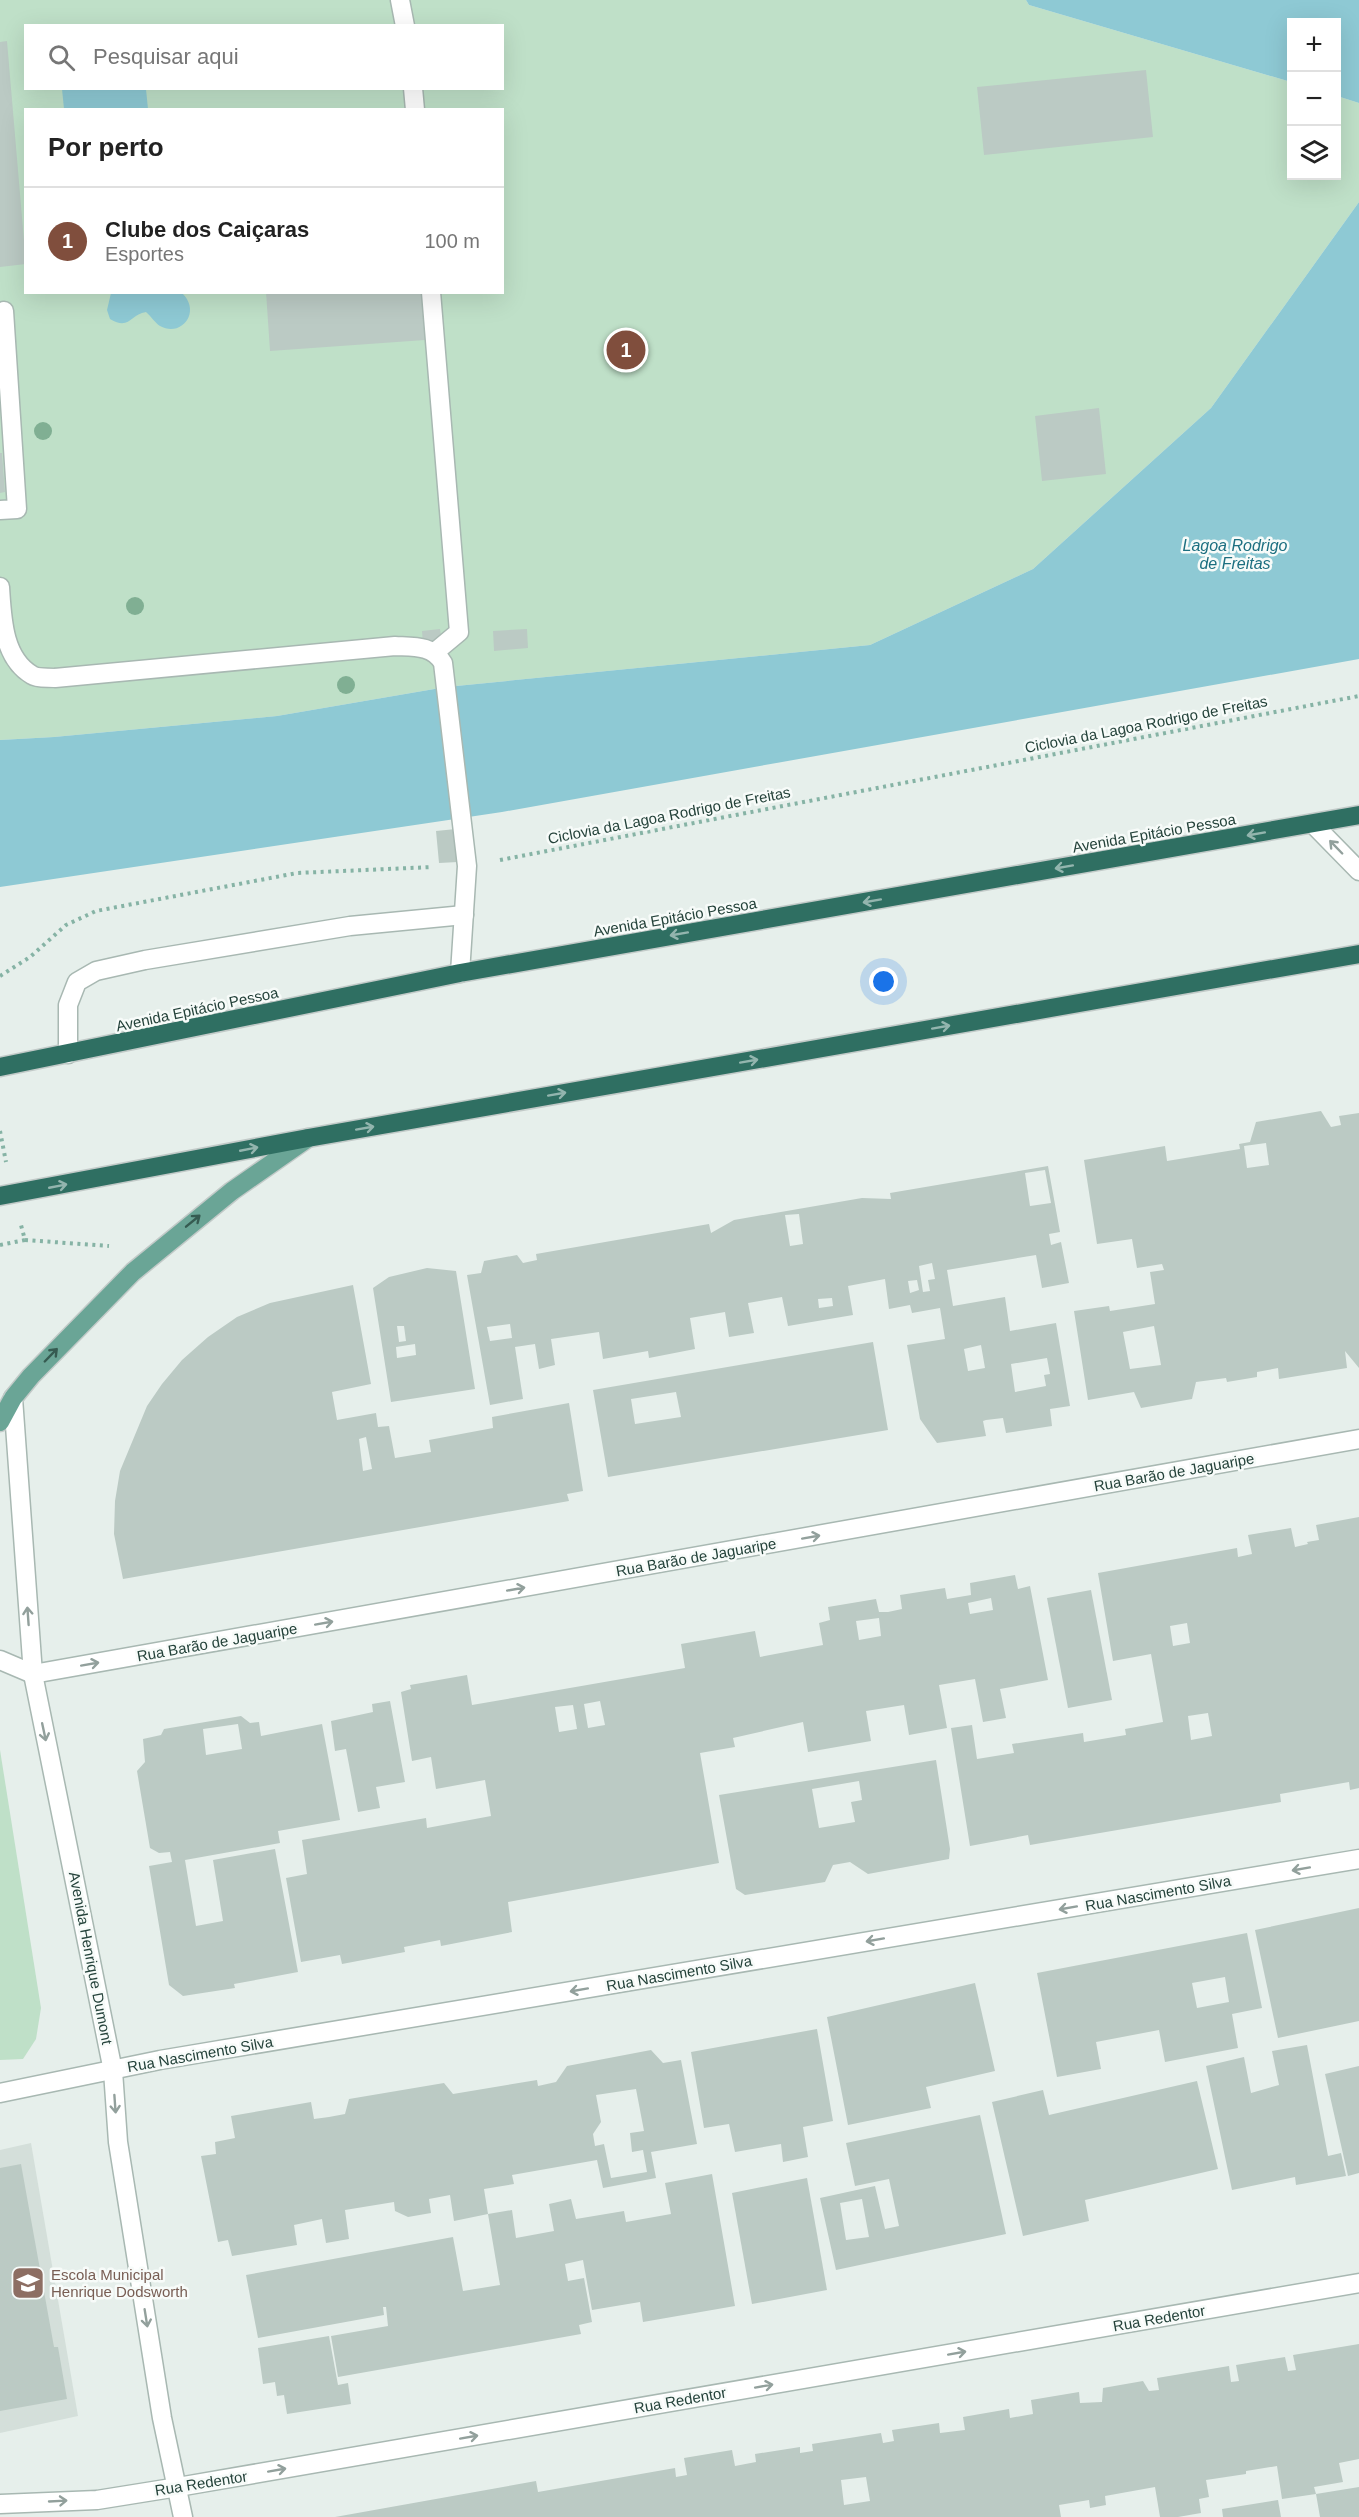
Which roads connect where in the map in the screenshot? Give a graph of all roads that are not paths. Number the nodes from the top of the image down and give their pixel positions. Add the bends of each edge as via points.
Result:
1 (400, 0) edge
2 (405, 24) edge
3 (413, 90) edge
4 (415, 108) edge
5 (431, 294) edge
6 (4, 311) dead end
7 (0, 510) edge
8 (0, 587) edge
9 (439, 658) junction
10 (1359, 815) edge
11 (1313, 824) junction
12 (1359, 871) edge
13 (464, 915) junction
14 (1359, 954) edge
15 (460, 973) junction
16 (68, 1054) junction
17 (0, 1067) edge
18 (308, 1138) junction
19 (0, 1196) edge
20 (13, 1398) junction
21 (0, 1422) edge
22 (1359, 1439) edge
23 (0, 1660) edge
24 (33, 1674) junction
25 (1359, 1859) edge
26 (113, 2071) junction
27 (0, 2093) edge
28 (1359, 2283) edge
29 (178, 2487) junction
30 (0, 2504) edge
31 (183, 2517) edge

1 - 2 street
3 - 4 street
5 - 9 street via 459,632
6 - 7 street via 17,509
8 - 9 street via 2,618 12,657 33,676 55,678 395,646 423,648
9 - 13 street via 467,866
10 - 11 highway, Avenida Epitácio Pessoa
12 -> 11 street
11 -> 15 highway, Avenida Epitácio Pessoa
13 - 15 street
13 - 16 street via 339,928 96,971 77,982 68,1005
18 -> 14 highway
15 - 16 highway, Avenida Epitácio Pessoa
16 - 17 highway, Avenida Epitácio Pessoa
19 -> 18 highway
20 -> 18 main road via 89,1316 158,1250 232,1191
20 - 21 main road
24 -> 20 street, Avenida Henrique Dumont
24 -> 22 street, Rua Barão de Jaguaripe
23 - 24 street
24 -> 26 street, Avenida Henrique Dumont
25 -> 26 street, Rua Nascimento Silva
26 - 27 street, Rua Nascimento Silva
26 -> 29 street, Avenida Henrique Dumont via 118,2142 162,2418
29 -> 28 street, Rua Redentor
30 -> 29 street, Rua Redentor via 97,2500
29 - 31 street, Avenida Henrique Dumont

